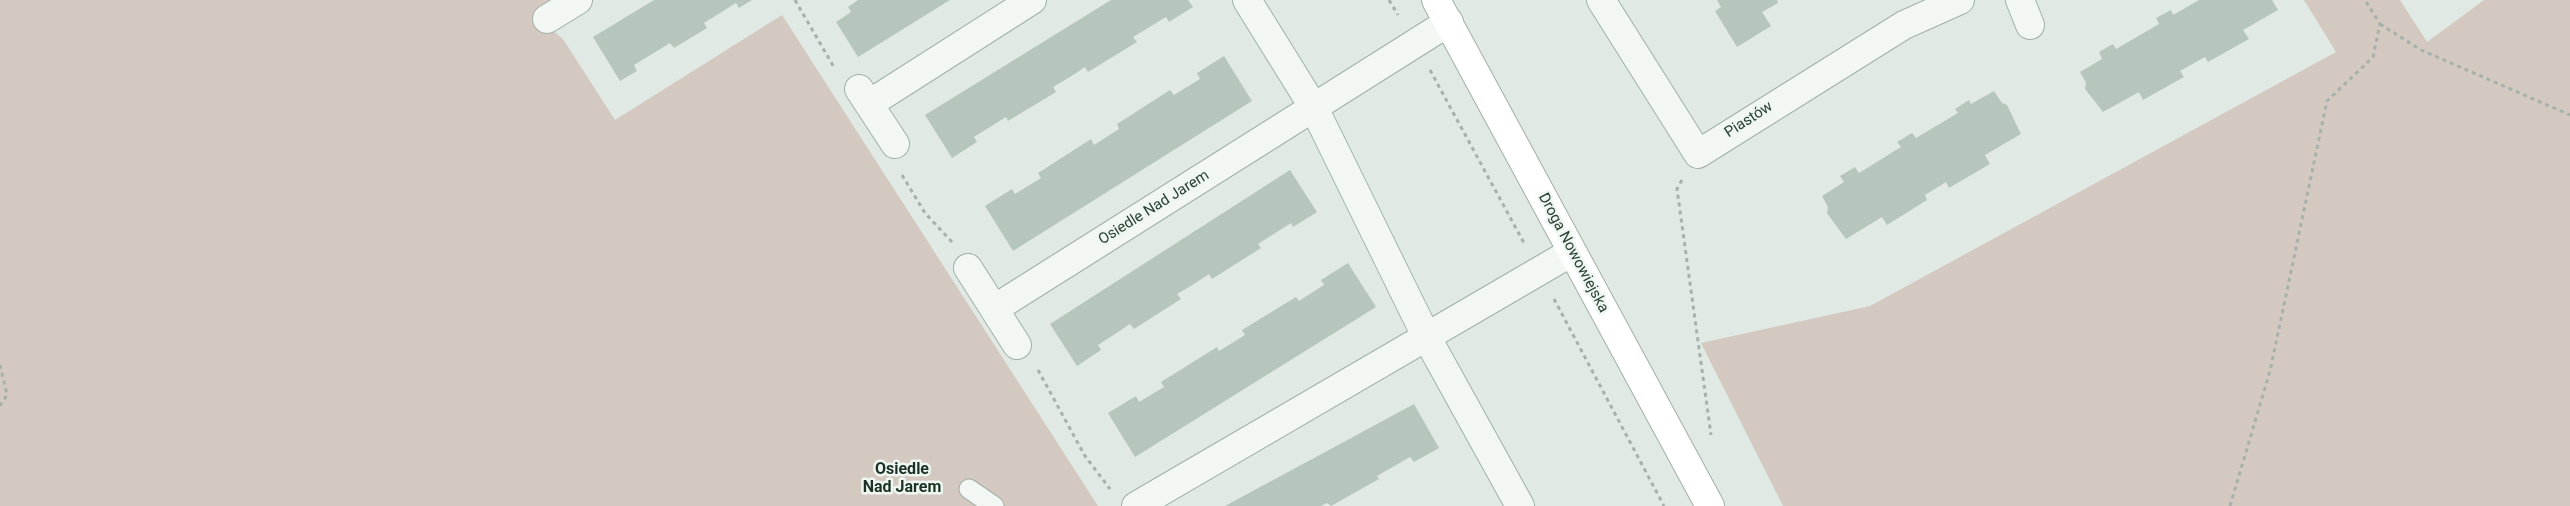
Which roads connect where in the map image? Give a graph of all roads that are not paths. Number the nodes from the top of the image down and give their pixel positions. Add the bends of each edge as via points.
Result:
1 (577, 0) edge
2 (1032, 0) edge
3 (1247, 0) edge
4 (1601, 0) edge
5 (1960, 0) edge
6 (2020, 0) edge
7 (1443, 11) edge
8 (547, 19) dead end
9 (2030, 25) dead end
10 (1314, 108) junction
11 (895, 144) road end
12 (1572, 252) junction
13 (968, 268) road end
14 (994, 309) junction
15 (1426, 336) junction
16 (1017, 345) road end
17 (969, 489) dead end
18 (1143, 504) edge
19 (994, 506) edge
20 (1520, 506) edge
21 (1710, 506) edge

1 - 8 street
2 - 11 street via 864,96
3 - 10 street
4 - 5 street, Piastów via 1698,154 1904,25
6 - 9 street
7 - 10 street, Osiedle Nad Jarem
7 - 12 street, Droga Nowowiejska
10 - 14 street, Osiedle Nad Jarem
10 - 15 street
12 - 15 street
12 - 21 street, Droga Nowowiejska
13 - 14 street
14 - 16 street
15 - 18 street
15 - 20 street
17 - 19 lane

